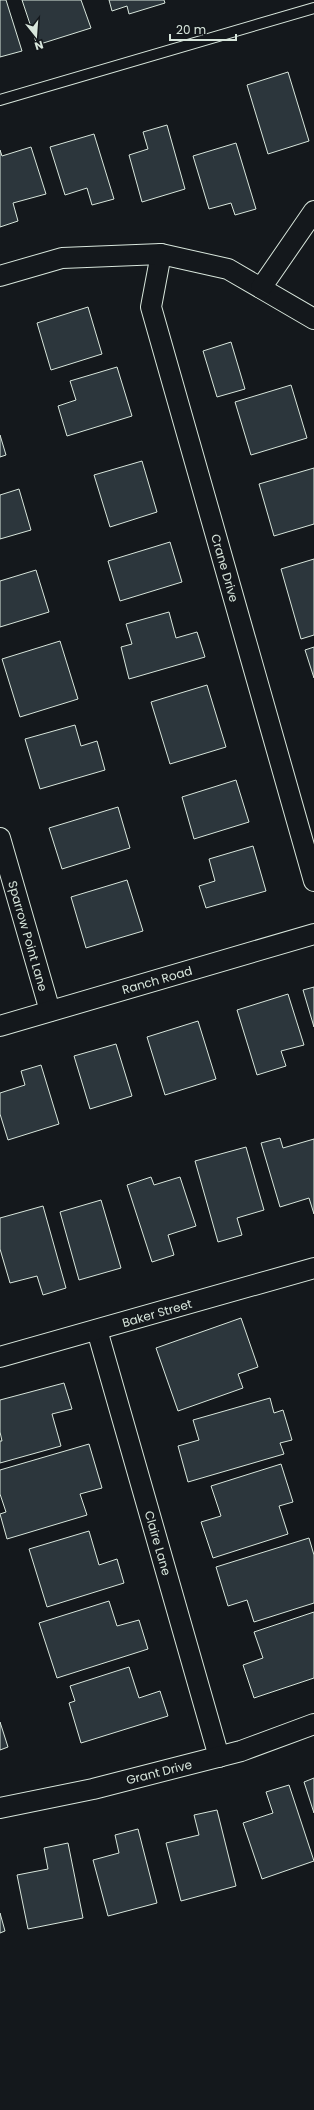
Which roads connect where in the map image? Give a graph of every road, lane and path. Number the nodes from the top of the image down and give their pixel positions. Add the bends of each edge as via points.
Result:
1 (314, 8) edge
2 (0, 100) edge
3 (314, 211) edge
4 (161, 254) junction
5 (0, 276) edge
6 (261, 288) junction
7 (314, 319) edge
8 (0, 838) edge
9 (314, 881) edge
10 (314, 934) edge
11 (50, 1012) junction
12 (0, 1026) edge
13 (314, 1268) edge
14 (97, 1330) junction
15 (0, 1357) edge
16 (314, 1724) edge
17 (219, 1757) junction
18 (0, 1808) edge

1 - 2 lane
3 - 6 street
4 - 5 street via 62,258
4 - 6 street via 228,269
4 - 9 street, Crane Drive via 151,307
6 - 7 street
8 - 11 street, Sparrow Point Lane
10 - 11 street, Ranch Road
11 - 12 street, Ranch Road
13 - 14 street, Baker Street
14 - 15 street, Baker Street
14 - 17 street, Claire Lane
16 - 17 street, Grant Drive
17 - 18 street, Grant Drive via 93,1789

